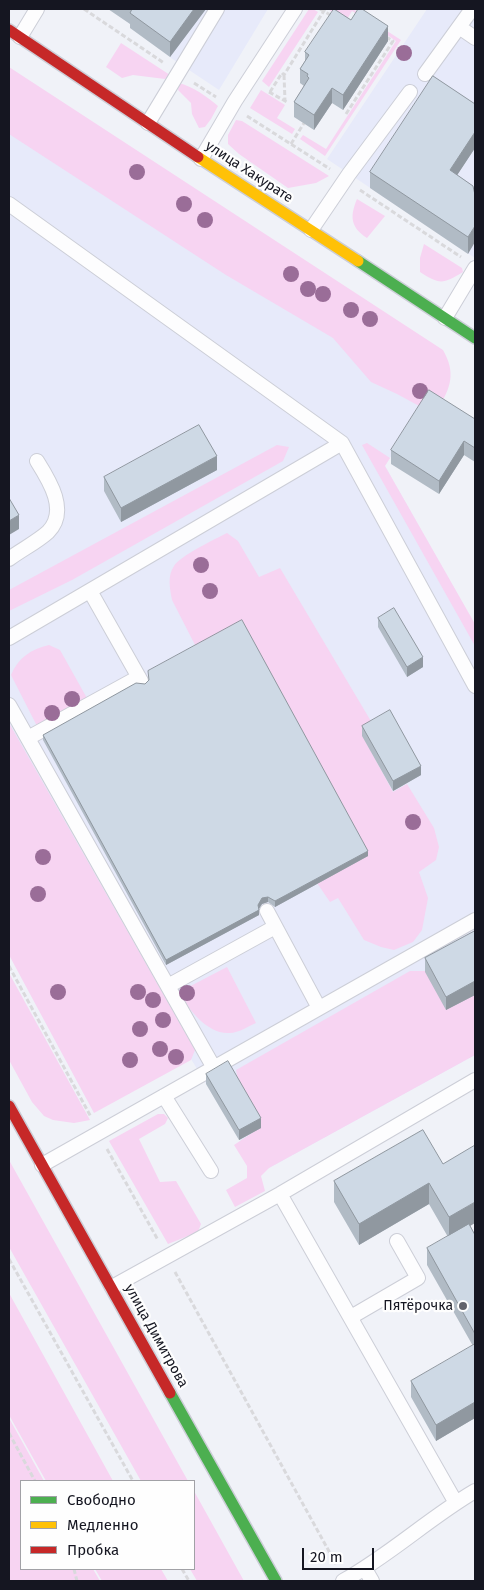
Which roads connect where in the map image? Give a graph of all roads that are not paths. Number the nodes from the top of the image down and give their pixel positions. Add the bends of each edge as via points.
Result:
1 (37, 9) edge
2 (217, 9) edge
3 (295, 9) edge
4 (472, 9) edge
5 (459, 27) junction
6 (14, 34) edge
7 (475, 38) edge
8 (426, 74) dead end
9 (410, 92) dead end
10 (148, 123) junction
11 (201, 159) junction
12 (9, 204) edge
13 (311, 230) junction
14 (471, 264) edge
15 (444, 318) junction
16 (475, 338) edge
17 (342, 443) junction
18 (37, 461) dead end
19 (9, 559) edge
20 (90, 591) junction
21 (9, 638) edge
22 (475, 686) edge
23 (9, 705) edge
24 (28, 738) junction
25 (267, 911) dead end
26 (475, 920) edge
27 (275, 927) junction
28 (168, 986) junction
29 (319, 1008) junction
30 (214, 1068) junction
31 (475, 1080) edge
32 (164, 1096) junction
33 (9, 1106) edge
34 (42, 1165) junction
35 (211, 1171) dead end
36 (280, 1194) junction
37 (397, 1241) dead end
38 (112, 1287) junction
39 (351, 1317) junction
40 (475, 1491) edge
41 (456, 1503) junction
42 (368, 1575) edge
43 (276, 1581) edge
44 (344, 1581) edge

1 - 6 lane
2 - 10 lane
3 - 11 lane
4 - 5 lane
5 - 7 lane
5 - 8 lane
6 - 10 main road, улица Хакурате
9 - 13 lane
10 - 11 main road, улица Хакурате
11 - 13 main road, улица Хакурате
12 - 17 lane
13 - 15 main road, улица Хакурате
14 - 15 lane
15 - 16 main road, улица Хакурате
17 - 20 lane
17 - 22 lane
18 - 19 lane via 53,485 58,513 49,531
20 - 21 lane
20 - 24 lane via 140,679
23 - 24 lane
24 - 28 lane
25 - 27 lane
26 - 29 lane
27 - 28 lane
27 - 29 lane
28 - 30 lane
29 - 30 lane
30 - 32 lane
31 - 36 lane
32 - 34 lane
32 - 35 lane
33 - 34 main road, улица Димитрова
34 - 38 main road, улица Димитрова
36 - 38 lane
36 - 39 lane
37 - 39 lane via 418,1278
38 - 43 main road, улица Димитрова
39 - 41 lane
40 - 41 lane
41 - 42 lane
42 - 44 lane

